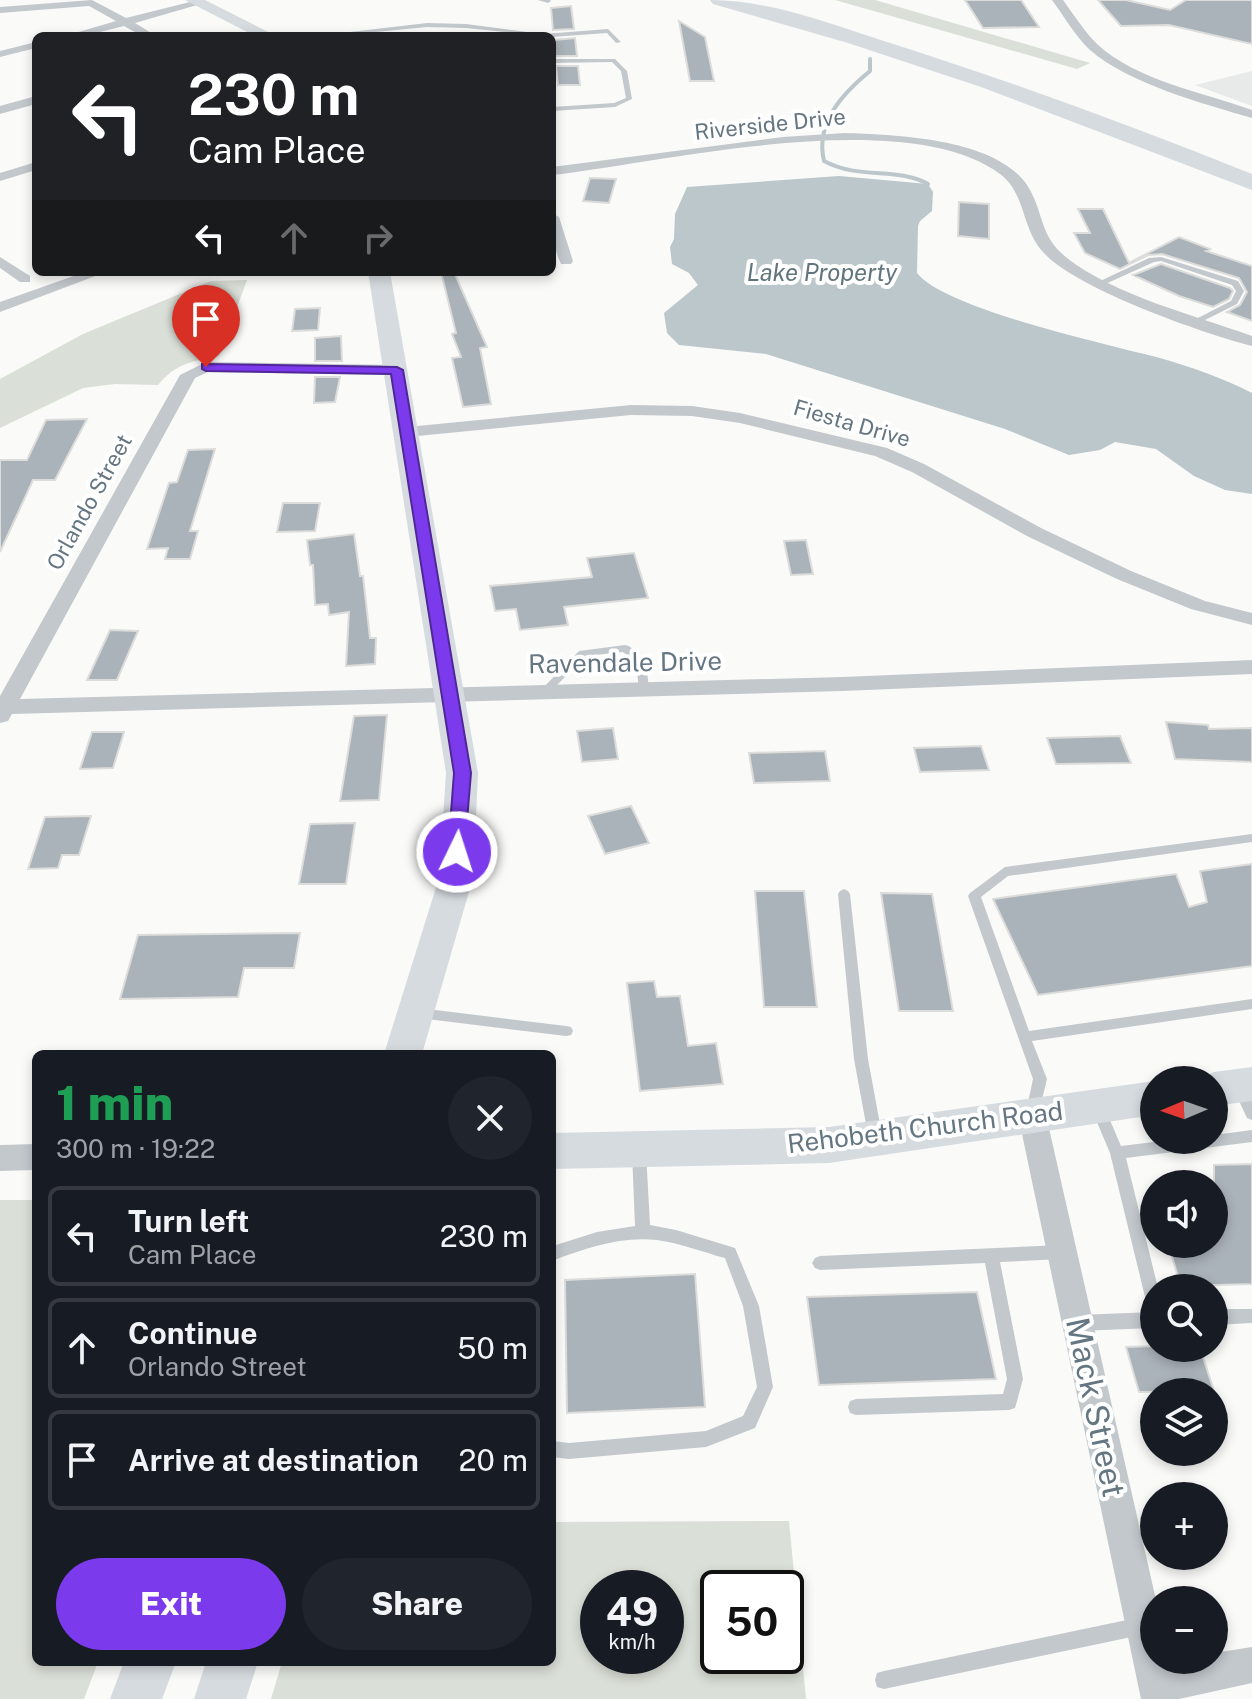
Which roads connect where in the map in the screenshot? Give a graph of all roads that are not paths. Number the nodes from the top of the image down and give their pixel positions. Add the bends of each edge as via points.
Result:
1 (541, 0) edge
2 (720, 0) edge
3 (785, 0) edge
4 (1057, 0) edge
5 (548, 1) edge
6 (196, 2) edge
7 (0, 10) edge
8 (125, 22) junction
9 (86, 32) edge
10 (143, 32) edge
11 (260, 32) edge
12 (358, 32) edge
13 (512, 32) edge
14 (556, 35) edge
15 (618, 42) dead end
16 (32, 46) edge
17 (0, 54) edge
18 (556, 61) edge
19 (1016, 80) junction
20 (32, 101) edge
21 (556, 109) edge
22 (0, 110) edge
23 (1252, 114) edge
24 (32, 167) edge
25 (556, 171) edge
26 (0, 177) edge
27 (1252, 183) edge
28 (1252, 201) edge
29 (556, 230) edge
30 (0, 261) edge
31 (566, 261) dead end
32 (88, 276) edge
33 (380, 276) edge
34 (25, 279) dead end
35 (1100, 283) junction
36 (0, 307) edge
37 (1199, 321) junction
38 (1252, 341) edge
39 (397, 370) junction
40 (407, 432) junction
41 (1252, 619) edge
42 (1252, 667) edge
43 (644, 689) junction
44 (544, 692) junction
45 (450, 694) junction
46 (1, 710) edge
47 (1252, 838) edge
48 (844, 894) dead end
49 (1252, 1004) edge
50 (416, 1013) junction
51 (566, 1031) dead end
52 (1024, 1037) junction
53 (404, 1050) edge
54 (1140, 1100) edge
55 (1097, 1106) junction
56 (1032, 1115) junction
57 (1252, 1136) edge
58 (875, 1138) junction
59 (639, 1149) junction
60 (556, 1151) edge
61 (1117, 1153) junction
62 (32, 1157) edge
63 (0, 1158) edge
64 (643, 1232) junction
65 (556, 1252) edge
66 (1062, 1252) junction
67 (991, 1255) junction
68 (820, 1263) dead end
69 (1147, 1274) edge
70 (1252, 1316) edge
71 (1228, 1317) edge
72 (1140, 1321) edge
73 (1078, 1323) junction
74 (856, 1407) dead end
75 (556, 1449) edge
76 (1140, 1607) edge
77 (1140, 1626) edge
78 (1252, 1665) edge
79 (148, 1666) edge
80 (231, 1666) edge
81 (884, 1680) dead end
82 (1158, 1691) edge
83 (136, 1699) edge
84 (220, 1699) edge

1 - 5 lane
2 - 19 highway
3 - 19 highway via 932,42
4 - 23 street via 1088,40 1115,61
6 - 8 street
6 - 11 main road
7 - 8 street via 91,3
8 - 9 street
8 - 10 street
12 - 13 lane via 427,25
14 - 15 lane via 608,31
16 - 17 street
18 - 21 lane via 613,60 624,68 629,99 615,105
19 - 27 highway
19 - 28 highway
20 - 22 street
24 - 26 street
25 - 35 street, Riverside Drive via 815,138 936,144 971,153 1020,182 1036,234 1069,267
29 - 31 street
30 - 34 street
32 - 36 street
33 - 39 main road
35 - 37 street, Riverside Drive
35 - 37 lane via 1161,259 1235,283 1240,291 1234,302
37 - 38 street, Riverside Drive
39 - 40 main road
39 - 46 street, Orlando Street via 206,367 188,375
40 - 41 street, Fiesta Drive via 631,410 740,418 881,452 1124,575 1198,605
40 - 45 main road
42 - 43 street, Ravendale Drive
43 - 44 street, Ravendale Drive
43 - 44 lane via 641,662 625,648 583,653
44 - 45 street, Ravendale Drive
45 - 46 street, Ravendale Drive
45 - 50 main road via 462,773 456,878
47 - 52 lane via 1005,872 974,896
48 - 58 lane
49 - 52 lane
50 - 51 lane
50 - 53 main road
52 - 56 lane via 1040,1079
54 - 55 main road, Rehobeth Church Road
55 - 56 main road, Rehobeth Church Road
55 - 61 lane
56 - 58 main road, Rehobeth Church Road
56 - 66 street, Mack Street
57 - 61 lane
58 - 59 main road, Rehobeth Church Road via 829,1145
59 - 60 main road, Rehobeth Church Road
59 - 64 lane
61 - 69 lane
62 - 63 street
64 - 65 lane
64 - 75 lane via 730,1253 751,1306 765,1387 749,1422 706,1439
66 - 67 lane
66 - 73 street, Mack Street
67 - 68 lane
67 - 74 lane via 1015,1379 1009,1402
70 - 71 lane
72 - 73 lane
73 - 76 street, Mack Street
77 - 81 lane
78 - 82 street
79 - 83 main road
80 - 84 main road

